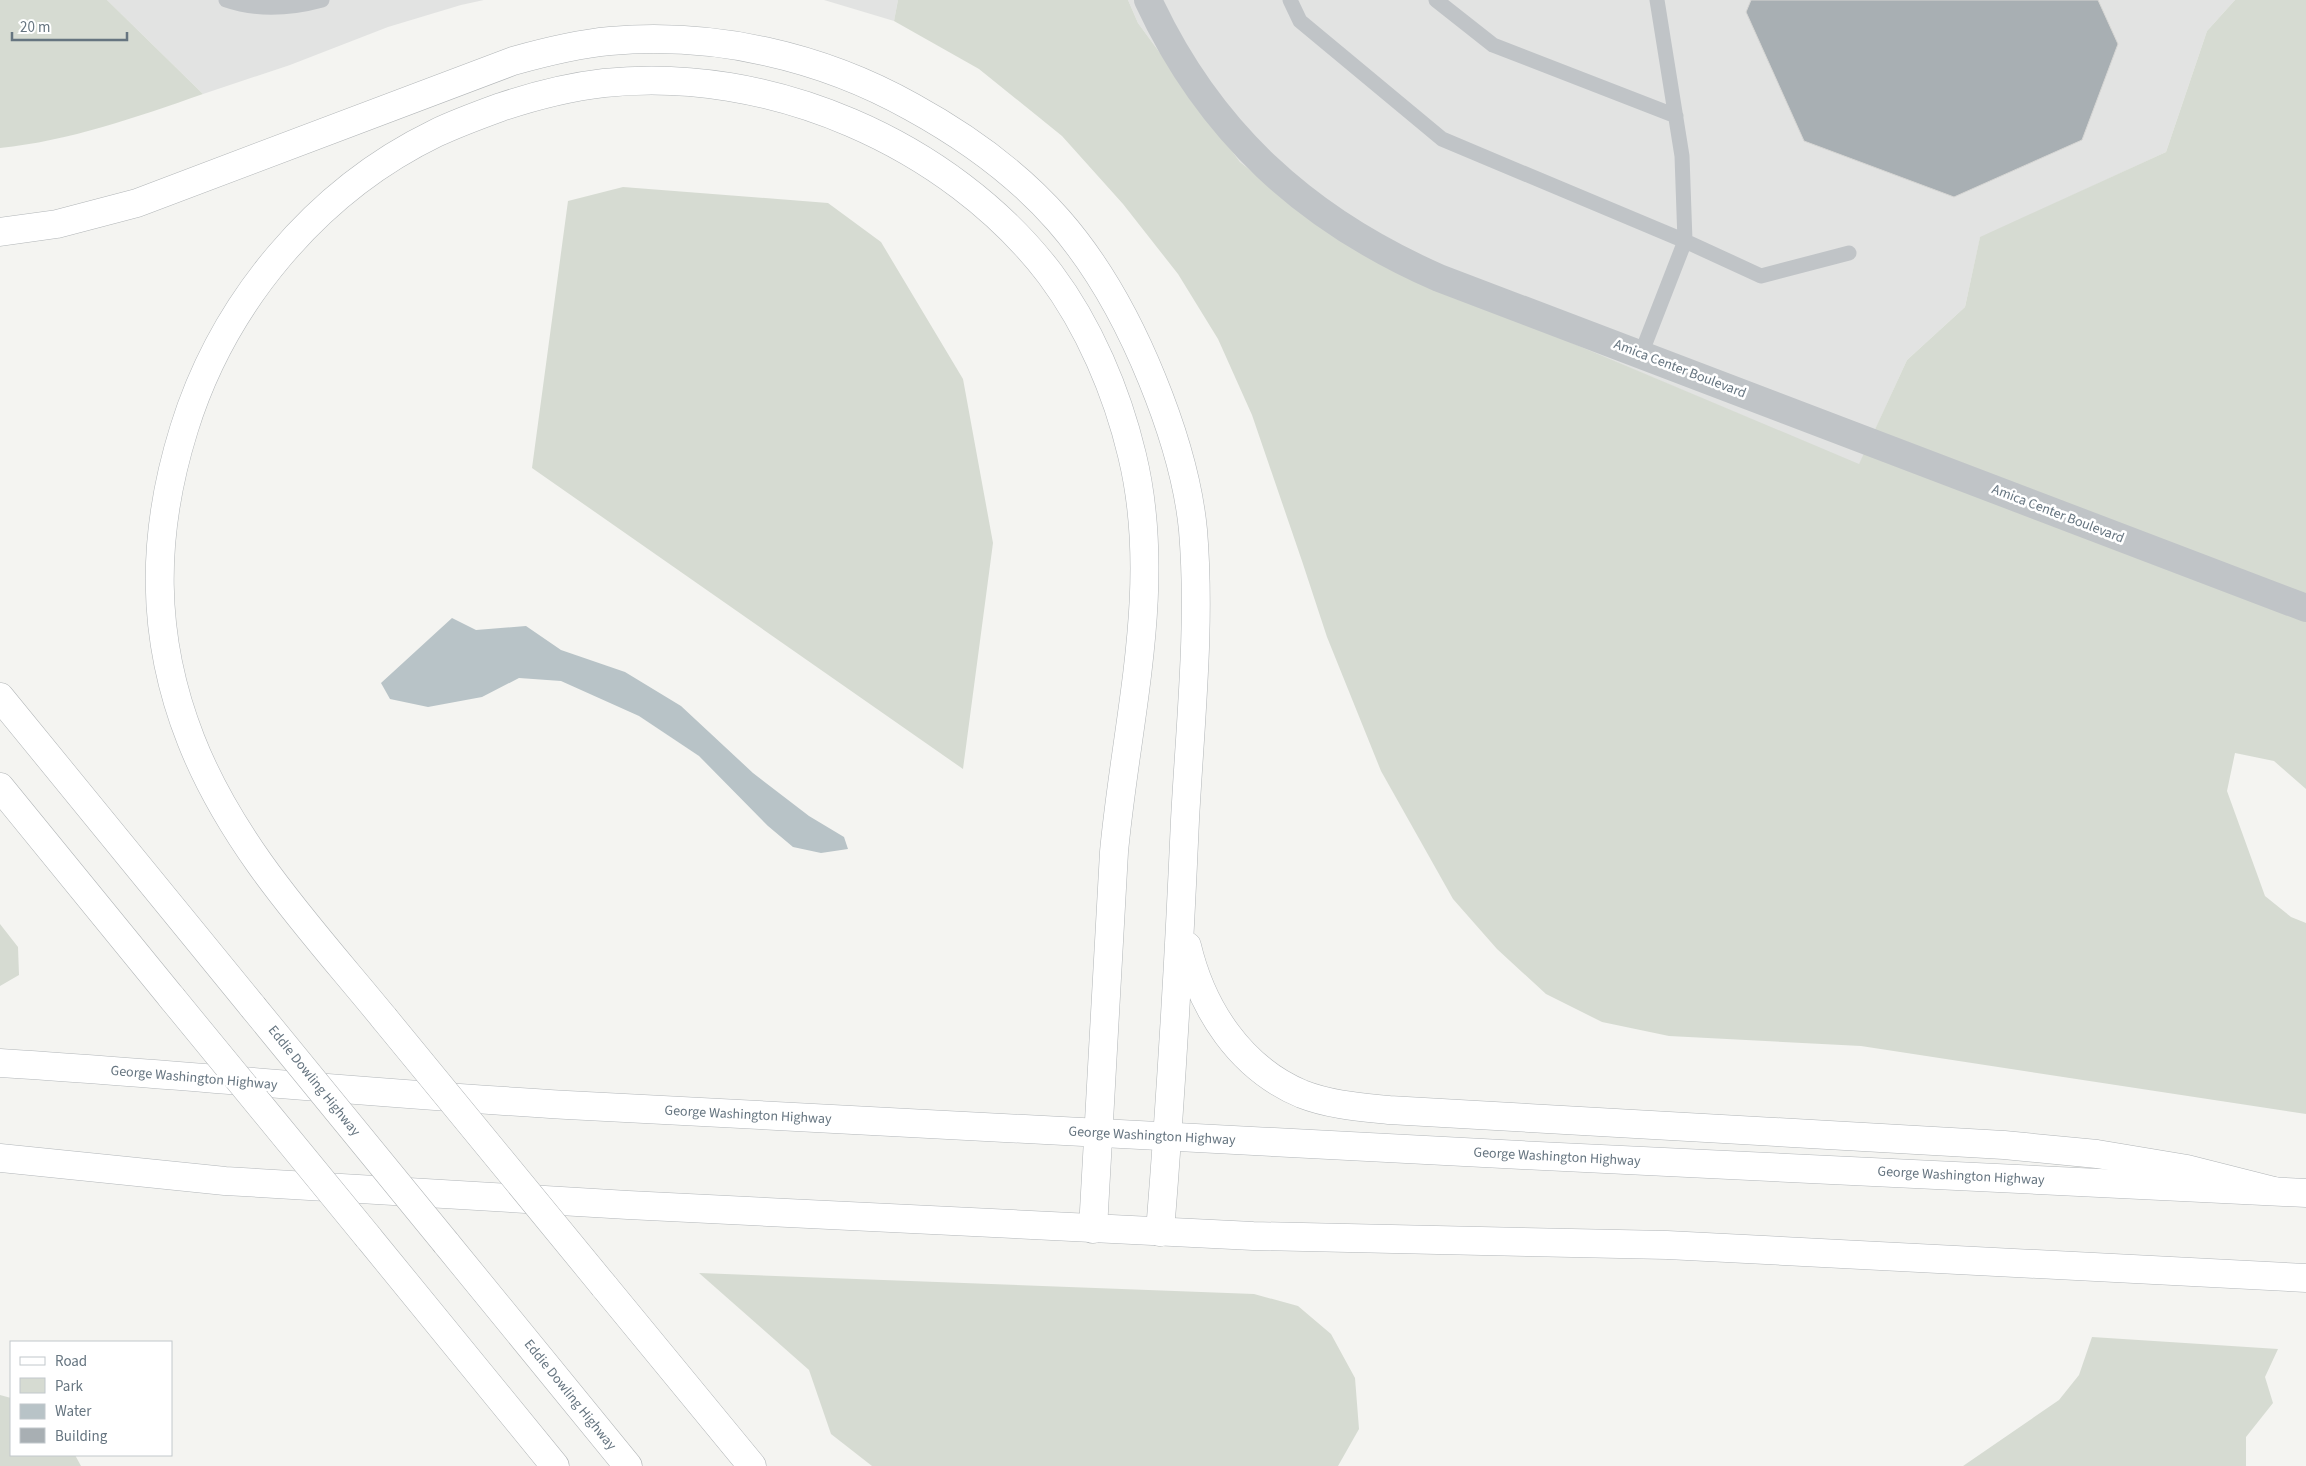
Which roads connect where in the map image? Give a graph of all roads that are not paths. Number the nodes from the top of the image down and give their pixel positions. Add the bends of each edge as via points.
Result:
1 (226, 0) edge
2 (322, 0) edge
3 (1148, 0) edge
4 (1290, 0) edge
5 (1436, 0) edge
6 (1656, 0) edge
7 (1676, 116) junction
8 (0, 232) edge
9 (1685, 241) junction
10 (1849, 253) dead end
11 (1641, 354) junction
12 (2306, 608) edge
13 (0, 697) edge
14 (0, 786) edge
15 (1181, 900) junction
16 (0, 1063) edge
17 (1098, 1134) junction
18 (1168, 1137) junction
19 (6, 1160) edge
20 (2274, 1191) junction
21 (2306, 1193) edge
22 (1093, 1229) junction
23 (1160, 1232) junction
24 (2306, 1278) edge
25 (555, 1466) edge
26 (628, 1466) edge
27 (752, 1466) edge

1 - 2 lane via 269,8 289,8
3 - 11 street, Amica Center Boulevard via 1180,61 1220,117 1266,166 1323,213 1361,239 1413,266
4 - 9 lane via 1300,21 1442,139
5 - 7 lane via 1493,45
6 - 7 lane
7 - 9 lane via 1682,156
8 - 15 main road via 58,224 137,203 513,61 561,48 608,41 693,41 780,54 862,82 935,119 999,163 1060,220 1085,251 1127,323 1174,438 1185,480 1195,570
9 - 10 lane via 1761,276
9 - 11 lane
11 - 12 street, Amica Center Boulevard
13 - 26 main road, Eddie Dowling Highway, bridge
14 - 25 main road, bridge
15 - 18 main road
15 - 20 main road via 1193,971 1219,1025 1255,1064 1277,1081 1302,1094 1330,1102 1389,1110 2097,1154 2187,1169
16 - 17 main road, George Washington Highway via 402,1095
17 - 18 main road, George Washington Highway
17 - 22 main road
17 - 27 main road, bridge via 1115,843 1145,574 1140,492 1120,413 1090,341 1051,276 1027,247 972,197 911,154 856,124 806,105 729,87 648,81 606,82 527,98 438,131 356,182 279,255 249,295 204,374 174,459 166,496 158,574 160,618 167,657 189,735 223,810 267,875
18 - 20 main road, George Washington Highway
18 - 23 main road
19 - 22 main road via 359,1191
20 - 21 main road, George Washington Highway
22 - 23 main road
23 - 24 main road via 1667,1245

